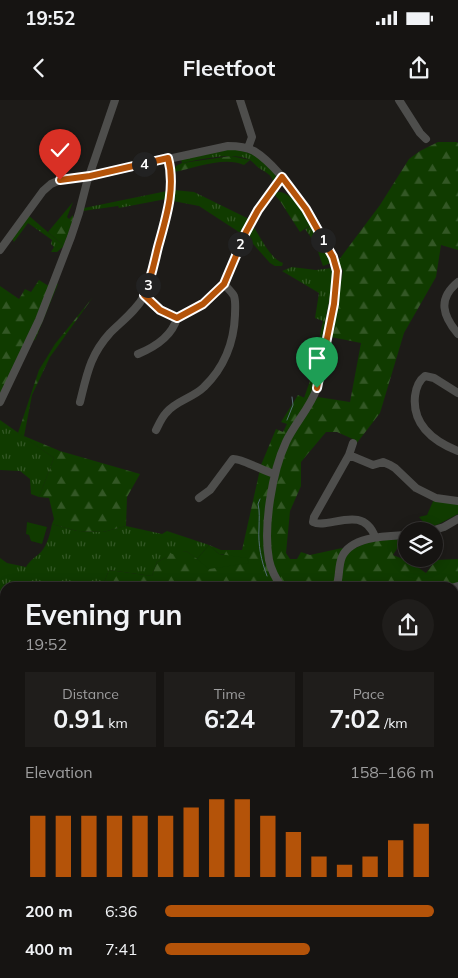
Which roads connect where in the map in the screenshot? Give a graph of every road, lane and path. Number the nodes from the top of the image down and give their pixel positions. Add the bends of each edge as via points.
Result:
1 (115, 100) edge
2 (240, 100) edge
3 (399, 100) edge
4 (426, 139) dead end
5 (248, 148) junction
6 (168, 158) junction
7 (90, 176) junction
8 (282, 177) junction
9 (0, 250) edge
10 (458, 282) edge
11 (224, 284) junction
12 (144, 295) junction
13 (177, 318) junction
14 (458, 334) edge
15 (138, 354) dead end
16 (458, 393) edge
17 (0, 402) edge
18 (80, 402) dead end
19 (156, 430) dead end
20 (354, 442) dead end
21 (458, 451) edge
22 (349, 455) junction
23 (274, 474) junction
24 (199, 498) dead end
25 (458, 501) edge
26 (458, 519) edge
27 (443, 527) edge
28 (398, 536) edge
29 (375, 537) junction
30 (279, 582) edge
31 (338, 582) edge

1 - 7 street
2 - 5 street via 251,130
3 - 4 street
5 - 6 street via 228,146
5 - 8 street
6 - 7 street
6 - 12 street via 172,174 170,199
7 - 9 street via 51,184
7 - 17 street via 71,237 38,320
8 - 11 street via 246,232
8 - 23 street via 306,209 333,257 337,280 317,388 286,442
10 - 14 street via 447,295 444,308 447,319
11 - 13 street via 203,304
11 - 19 street via 236,304 232,340 226,356 205,386 171,408
12 - 13 street via 160,310
12 - 18 street via 93,356
13 - 15 street via 166,336
16 - 21 street via 425,376 417,386 415,400 416,416 421,425 443,444
20 - 22 street
22 - 25 street via 373,465 383,462 424,492 436,498
22 - 29 street via 313,522 357,520 371,529
23 - 24 street via 236,458 210,490
23 - 30 street via 267,543 271,566
26 - 27 street
28 - 29 street
29 - 31 street via 344,553

